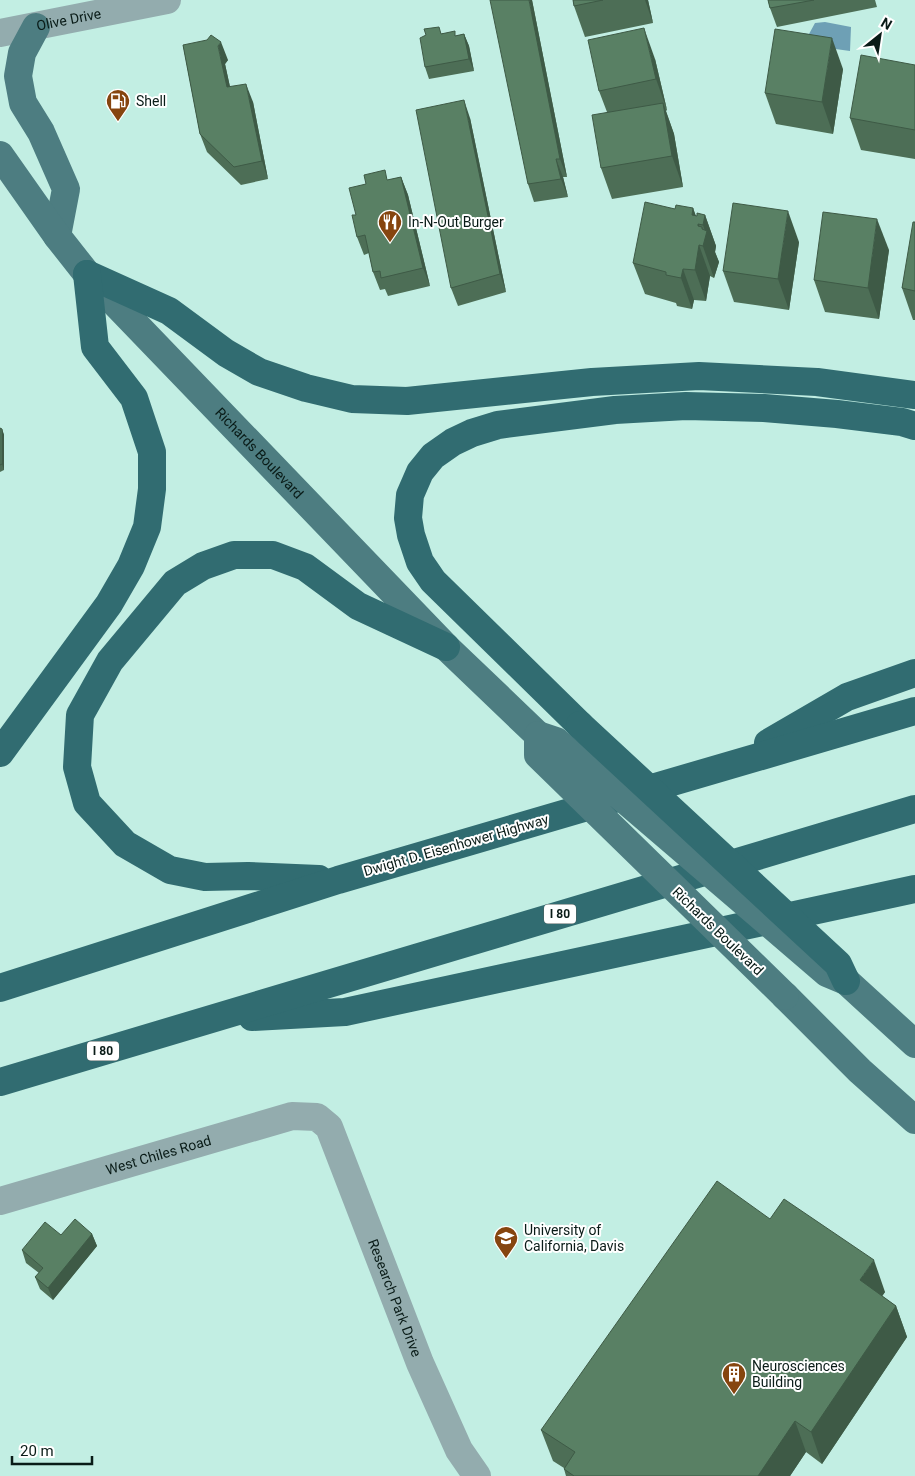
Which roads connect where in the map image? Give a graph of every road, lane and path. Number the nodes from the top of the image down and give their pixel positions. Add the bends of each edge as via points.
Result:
1 (168, 0) edge
2 (36, 27) junction
3 (0, 33) edge
4 (0, 155) edge
5 (57, 236) junction
6 (87, 274) junction
7 (915, 395) edge
8 (915, 426) edge
9 (446, 647) junction
10 (915, 673) edge
11 (915, 711) edge
12 (538, 735) junction
13 (0, 753) edge
14 (728, 765) junction
15 (915, 809) edge
16 (338, 880) junction
17 (915, 889) edge
18 (846, 982) junction
19 (0, 988) edge
20 (206, 1020) junction
21 (915, 1044) edge
22 (0, 1082) edge
23 (317, 1117) joint
24 (915, 1120) edge
25 (0, 1201) edge
26 (477, 1476) edge

1 - 2 street, Olive Drive
2 - 3 street, Olive Drive
2 - 5 main road via 22,53 18,76 23,103 41,132 66,190
4 - 5 main road, Richards Boulevard
5 - 6 main road, Richards Boulevard
6 - 7 highway via 169,310 226,354 260,372 352,399 407,400 592,382 698,376 817,382
6 - 9 main road, Richards Boulevard
6 - 13 highway via 95,347 134,398 152,452 147,527 131,566 109,604
8 - 18 highway, bridge via 837,414 686,406 615,410 498,424 453,442 433,456 420,472 410,495 408,518 411,535 420,562 434,581 580,725 838,964
9 - 12 main road, Richards Boulevard
9 - 16 highway via 358,606 305,568 273,555 234,555 203,566 175,583 110,661 80,715 77,767 87,803 124,844 170,870 205,876
10 - 14 highway via 847,697
11 - 14 highway, Dwight D. Eisenhower Highway
12 - 18 main road, Richards Boulevard, bridge via 556,741 827,973
12 - 24 main road, Richards Boulevard, bridge via 538,755 860,1071
14 - 16 highway, Dwight D. Eisenhower Highway
15 - 20 highway, I 80
16 - 19 highway, Dwight D. Eisenhower Highway
17 - 20 highway via 346,1012
18 - 21 main road, Richards Boulevard
20 - 22 highway, I 80
23 - 25 street, West Chiles Road via 292,1116
23 - 26 street, Research Park Drive via 329,1128 410,1339 458,1450

